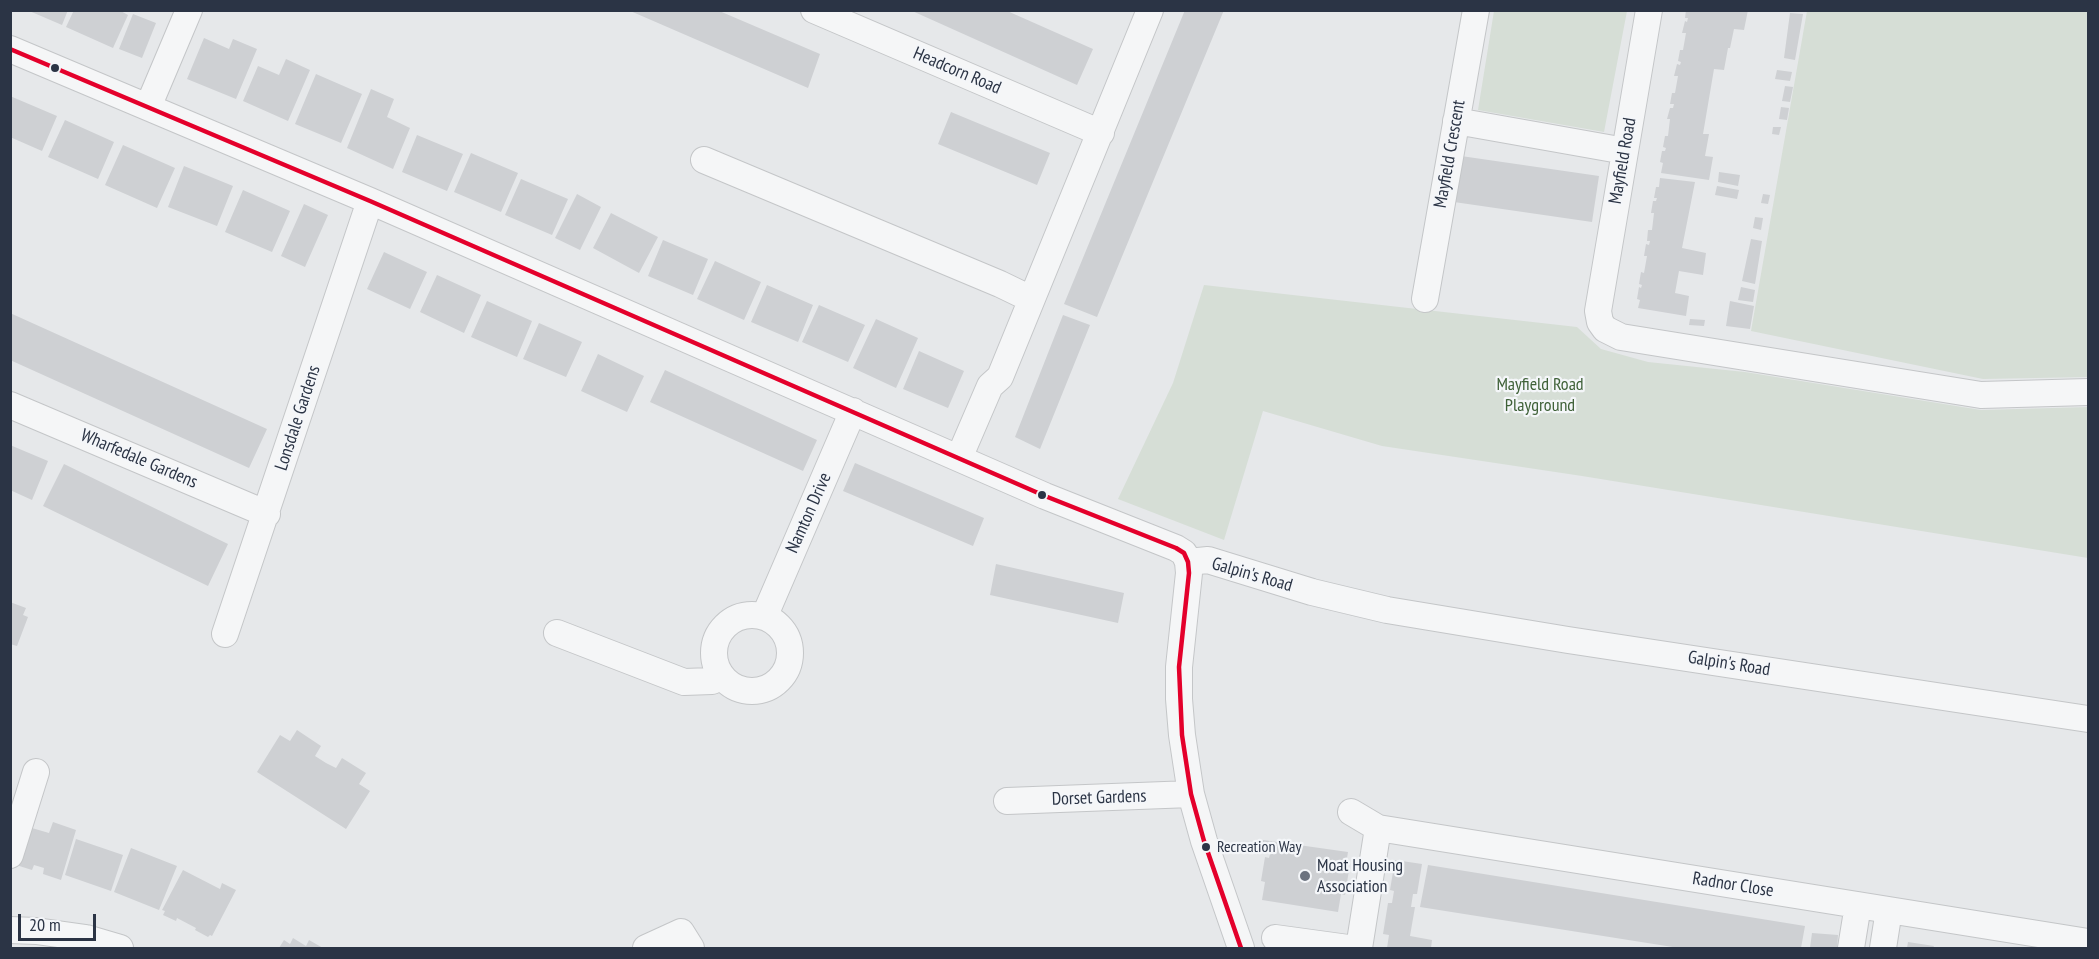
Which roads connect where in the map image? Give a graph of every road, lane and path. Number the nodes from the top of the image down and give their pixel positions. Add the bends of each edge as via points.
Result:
1 (189, 10) edge
2 (814, 10) edge
3 (1150, 10) edge
4 (1476, 10) edge
5 (1649, 10) edge
6 (10, 49) edge
7 (148, 107) junction
8 (1456, 121) junction
9 (1101, 133) junction
10 (1625, 151) junction
11 (704, 160) dead end
12 (370, 201) junction
13 (1425, 298) dead end
14 (1031, 299) junction
15 (2088, 392) edge
16 (10, 405) edge
17 (854, 411) junction
18 (966, 461) junction
19 (267, 514) junction
20 (1188, 562) junction
21 (765, 615) junction
22 (557, 633) dead end
23 (225, 634) dead end
24 (721, 677) junction
25 (2088, 719) edge
26 (36, 772) dead end
27 (1191, 794) junction
28 (1006, 801) dead end
29 (1351, 812) dead end
30 (1378, 828) junction
31 (10, 855) edge
32 (1858, 905) junction
33 (1889, 910) junction
34 (10, 930) edge
35 (1275, 938) dead end
36 (2088, 942) edge
37 (120, 948) edge
38 (646, 948) edge
39 (691, 948) edge
40 (1233, 948) edge
41 (1348, 948) edge
42 (1359, 948) edge
43 (1851, 948) edge
44 (1883, 948) edge

1 - 7 street
2 - 9 street, Headcorn Road
3 - 9 street
4 - 8 street, Mayfield Crescent
5 - 10 street, Mayfield Road
6 - 7 street, Galpin's Road
7 - 12 street, Galpin's Road
8 - 10 street
8 - 13 street, Mayfield Crescent
9 - 14 street
10 - 15 street, Mayfield Road via 1598,311 1605,329 1621,337 1981,395
11 - 14 street
12 - 17 street, Galpin's Road
12 - 19 street, Lonsdale Gardens
14 - 18 street via 1000,377 990,386
16 - 19 street, Wharfedale Gardens
17 - 18 street, Galpin's Road
17 - 21 street, Namton Drive
18 - 20 street, Galpin's Road via 1176,548
19 - 23 street, Lonsdale Gardens
20 - 25 street, Galpin's Road via 1208,561 1388,610
20 - 27 street via 1179,699
21 - 24 street via 736,618 718,635 714,659
21 - 24 street via 783,629 789,640 789,666 783,677 774,686 749,692
22 - 24 street via 684,682
26 - 31 street
27 - 28 street, Dorset Gardens
27 - 40 street
29 - 30 street
30 - 32 street, Radnor Close
30 - 42 street
32 - 33 street, Radnor Close
32 - 43 street
33 - 36 street, Radnor Close
33 - 44 street
34 - 37 street via 86,938
35 - 41 street
38 - 39 street via 681,932

